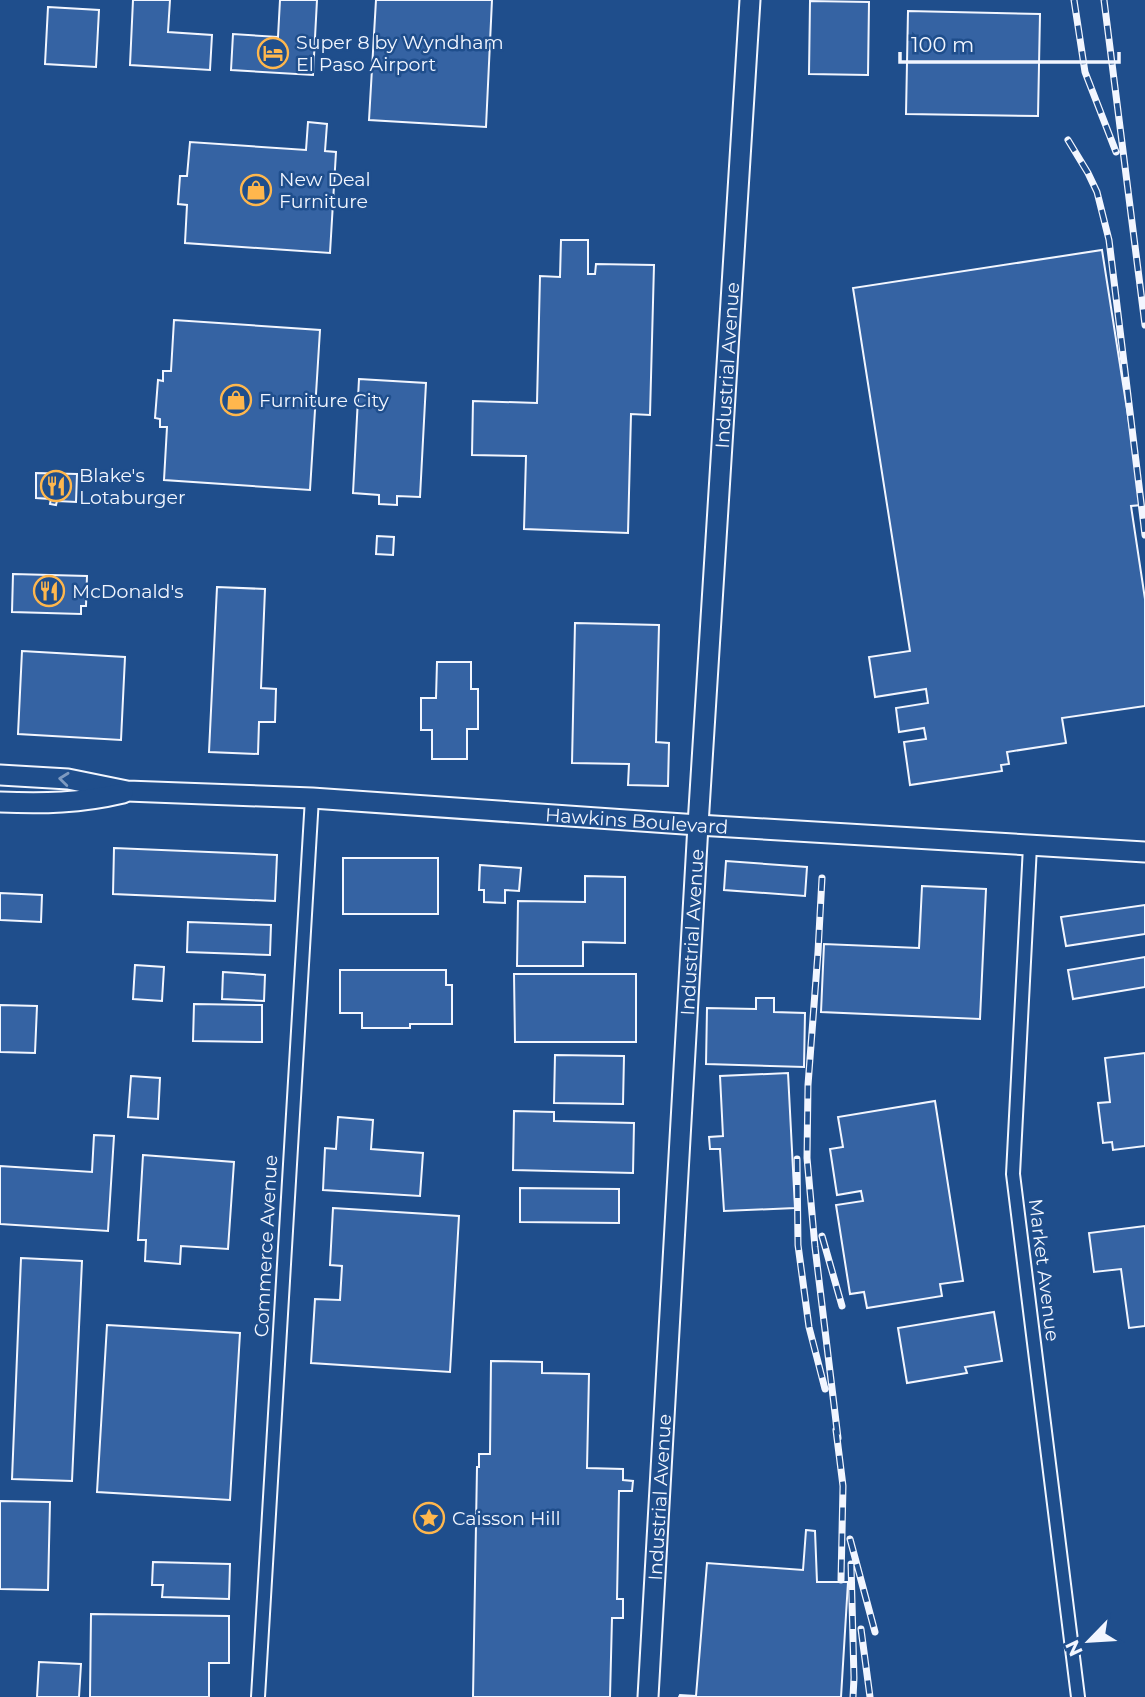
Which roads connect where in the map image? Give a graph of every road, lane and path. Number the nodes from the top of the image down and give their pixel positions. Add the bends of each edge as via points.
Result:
1 (750, 0) edge
2 (4, 772) edge
3 (127, 792) junction
4 (312, 797) junction
5 (0, 802) edge
6 (698, 825) junction
7 (1030, 846) junction
8 (1145, 852) edge
9 (258, 1697) edge
10 (648, 1697) edge
11 (1077, 1697) edge

1 - 6 street, Industrial Avenue
3 -> 2 street, Hawkins Boulevard
3 - 4 street, Hawkins Boulevard
3 - 5 street, Hawkins Boulevard via 94,800
4 - 6 street, Hawkins Boulevard
4 - 9 street, Commerce Avenue
6 - 7 street, Hawkins Boulevard
6 - 10 street, Industrial Avenue
7 - 8 street, Hawkins Boulevard
7 - 11 street, Market Avenue via 1013,1174

